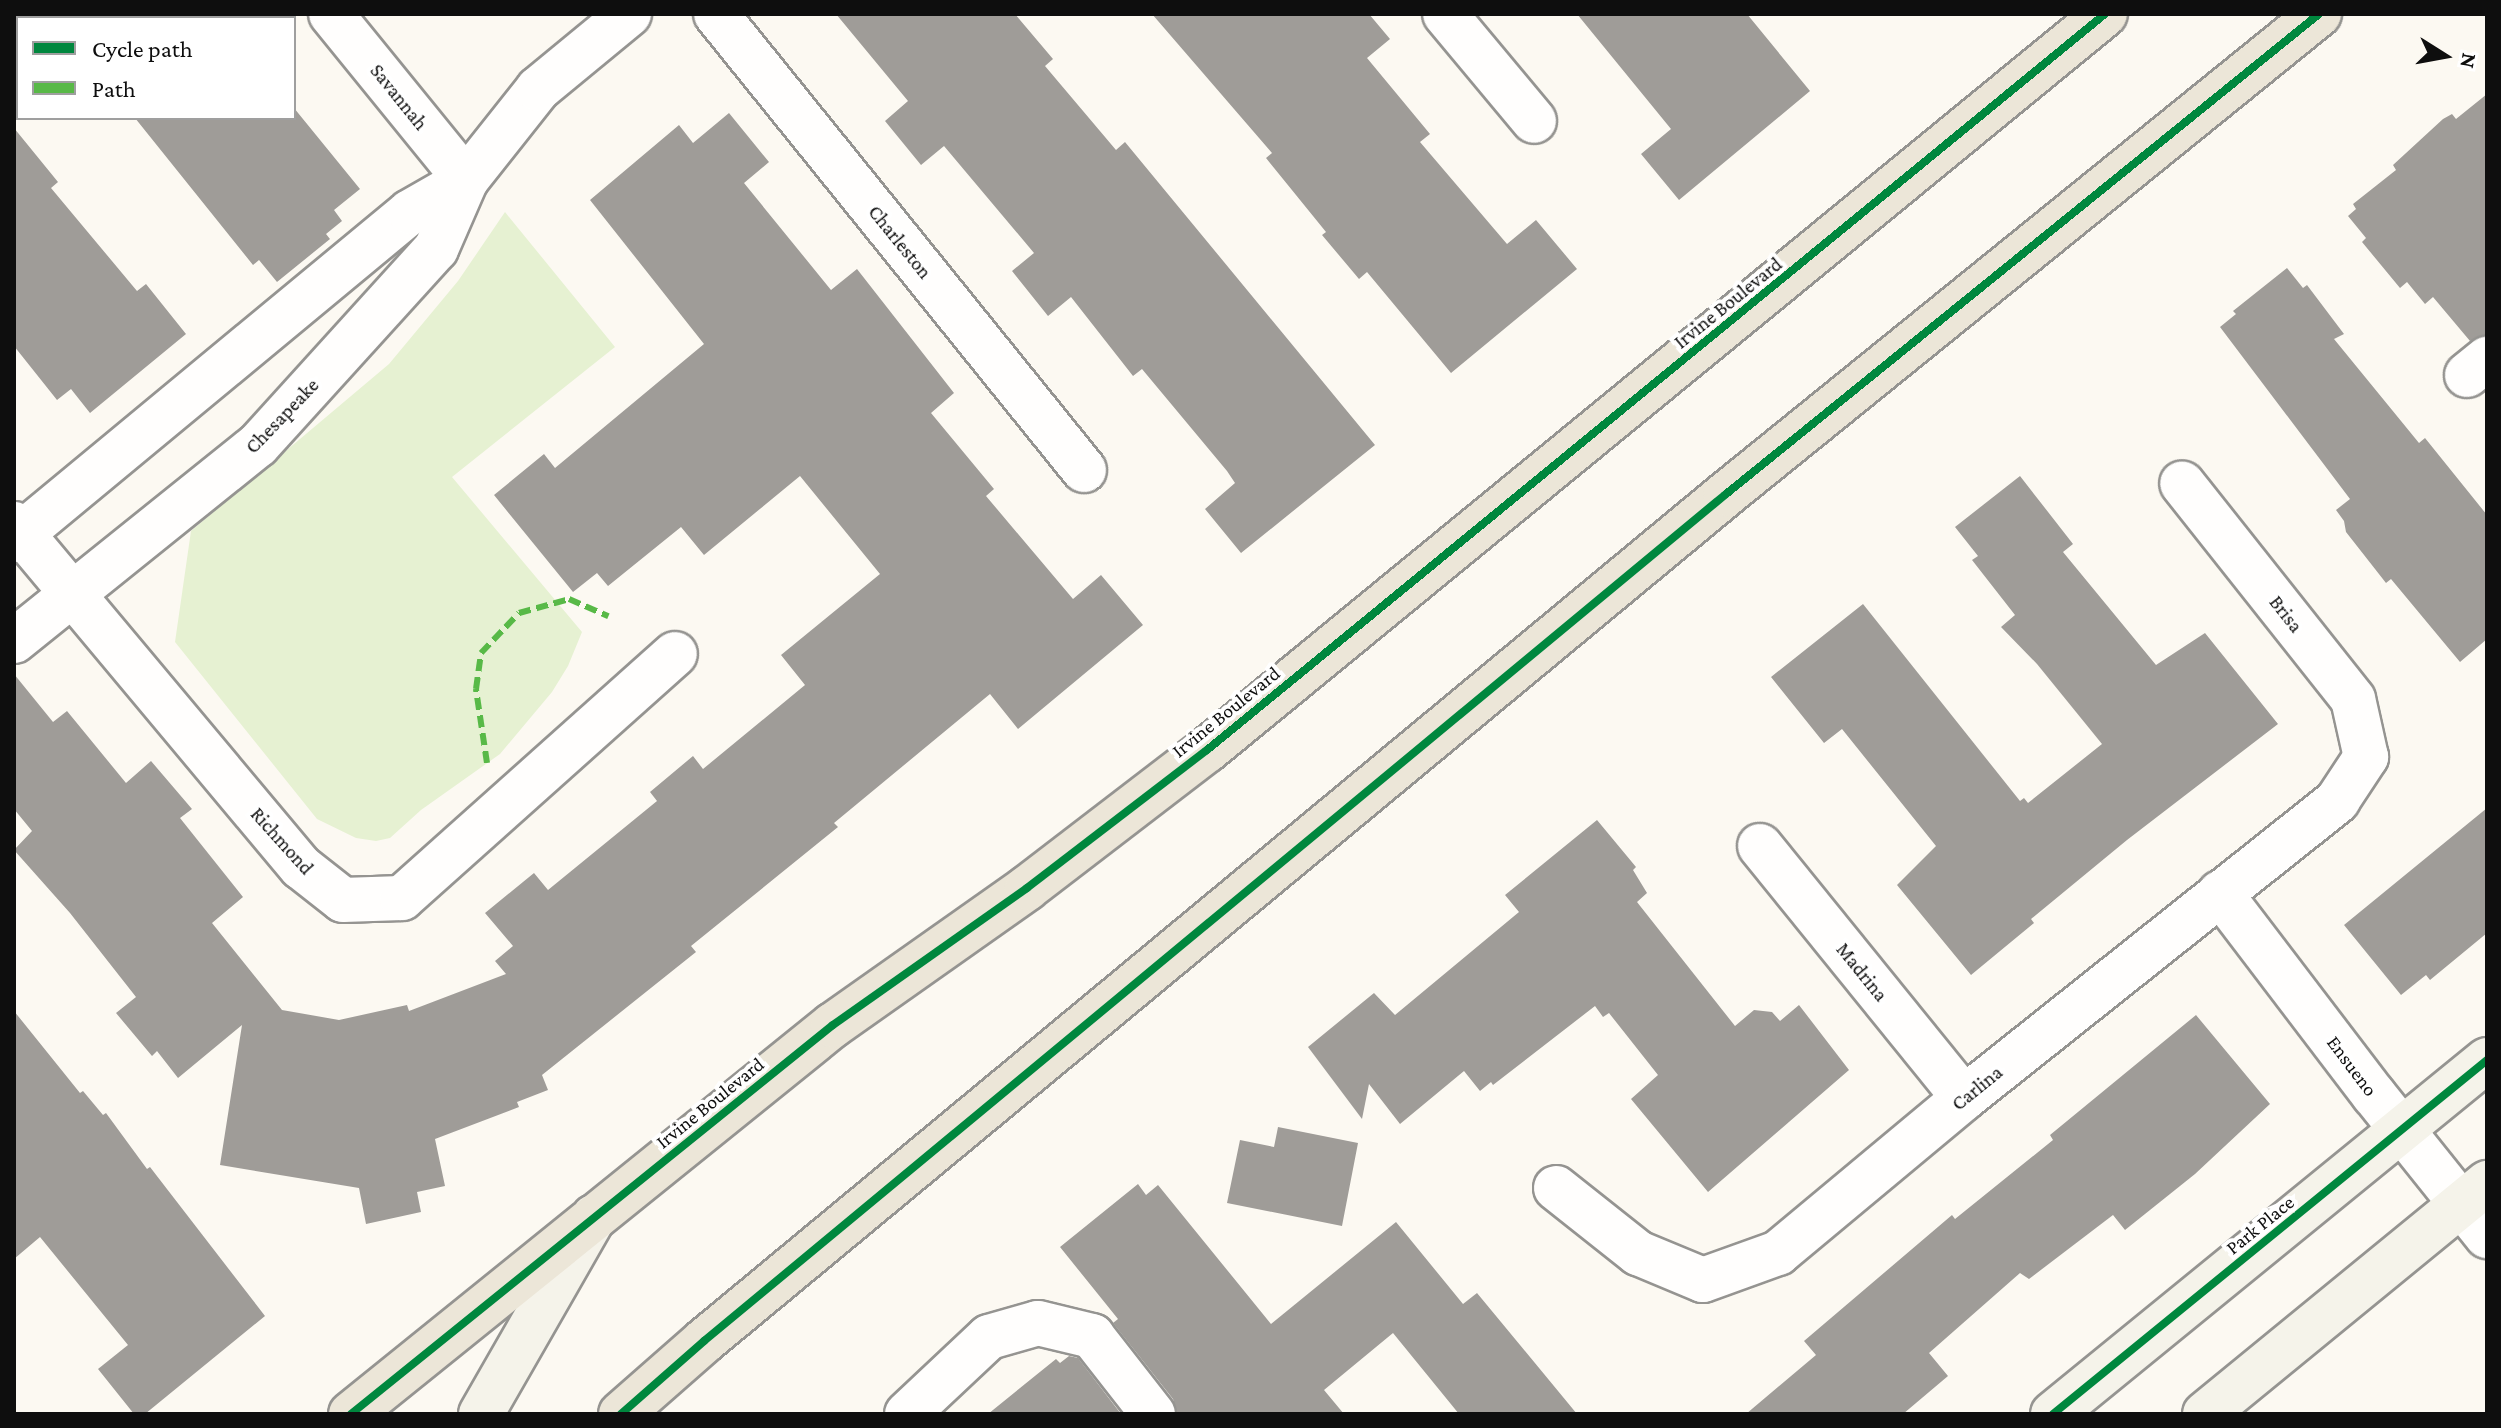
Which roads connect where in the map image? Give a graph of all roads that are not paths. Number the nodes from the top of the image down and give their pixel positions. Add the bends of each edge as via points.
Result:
1 (331, 14) edge
2 (629, 14) edge
3 (716, 14) edge
4 (1445, 14) edge
5 (2105, 14) edge
6 (2319, 14) edge
7 (1534, 121) dead end
8 (466, 180) junction
9 (1084, 470) dead end
10 (2182, 483) dead end
11 (16, 532) edge
12 (73, 592) junction
13 (14, 641) edge
14 (675, 654) dead end
15 (2366, 757) joint
16 (1760, 846) dead end
17 (2220, 893) junction
18 (2487, 1060) edge
19 (1964, 1098) junction
20 (2403, 1130) junction
21 (1556, 1188) dead end
22 (2479, 1208) edge
23 (595, 1215) junction
24 (351, 1414) edge
25 (481, 1414) edge
26 (621, 1414) edge
27 (907, 1414) edge
28 (1153, 1414) edge
29 (2053, 1414) edge
30 (2205, 1414) edge

1 - 8 street, Savannah
2 - 8 street, Chesapeake via 538,89
3 - 9 street, Charleston
4 - 7 street
5 - 23 main road, Irvine Boulevard via 1207,750 1027,888 833,1025
6 - 26 main road via 1726,494
8 - 11 street, Chesapeake via 410,212
8 - 12 street, Chesapeake via 436,249 258,445
10 - 15 street, Brisa via 2353,699
11 - 12 street, Richmond
12 - 13 street, Chesapeake
12 - 14 street, Richmond via 301,867 343,900 402,898
15 - 17 street, Carlina via 2337,801
16 - 19 street, Madrina
17 - 19 street, Carlina
17 - 20 street, Ensueno
18 - 20 street, Park Place
19 - 21 street, Carlina via 1778,1253 1703,1280 1638,1253
20 - 22 street, Ensueno
20 - 29 street, Park Place
22 - 30 street
23 - 24 main road, Irvine Boulevard
23 - 25 street
27 - 28 street via 989,1337 1038,1323 1092,1336

